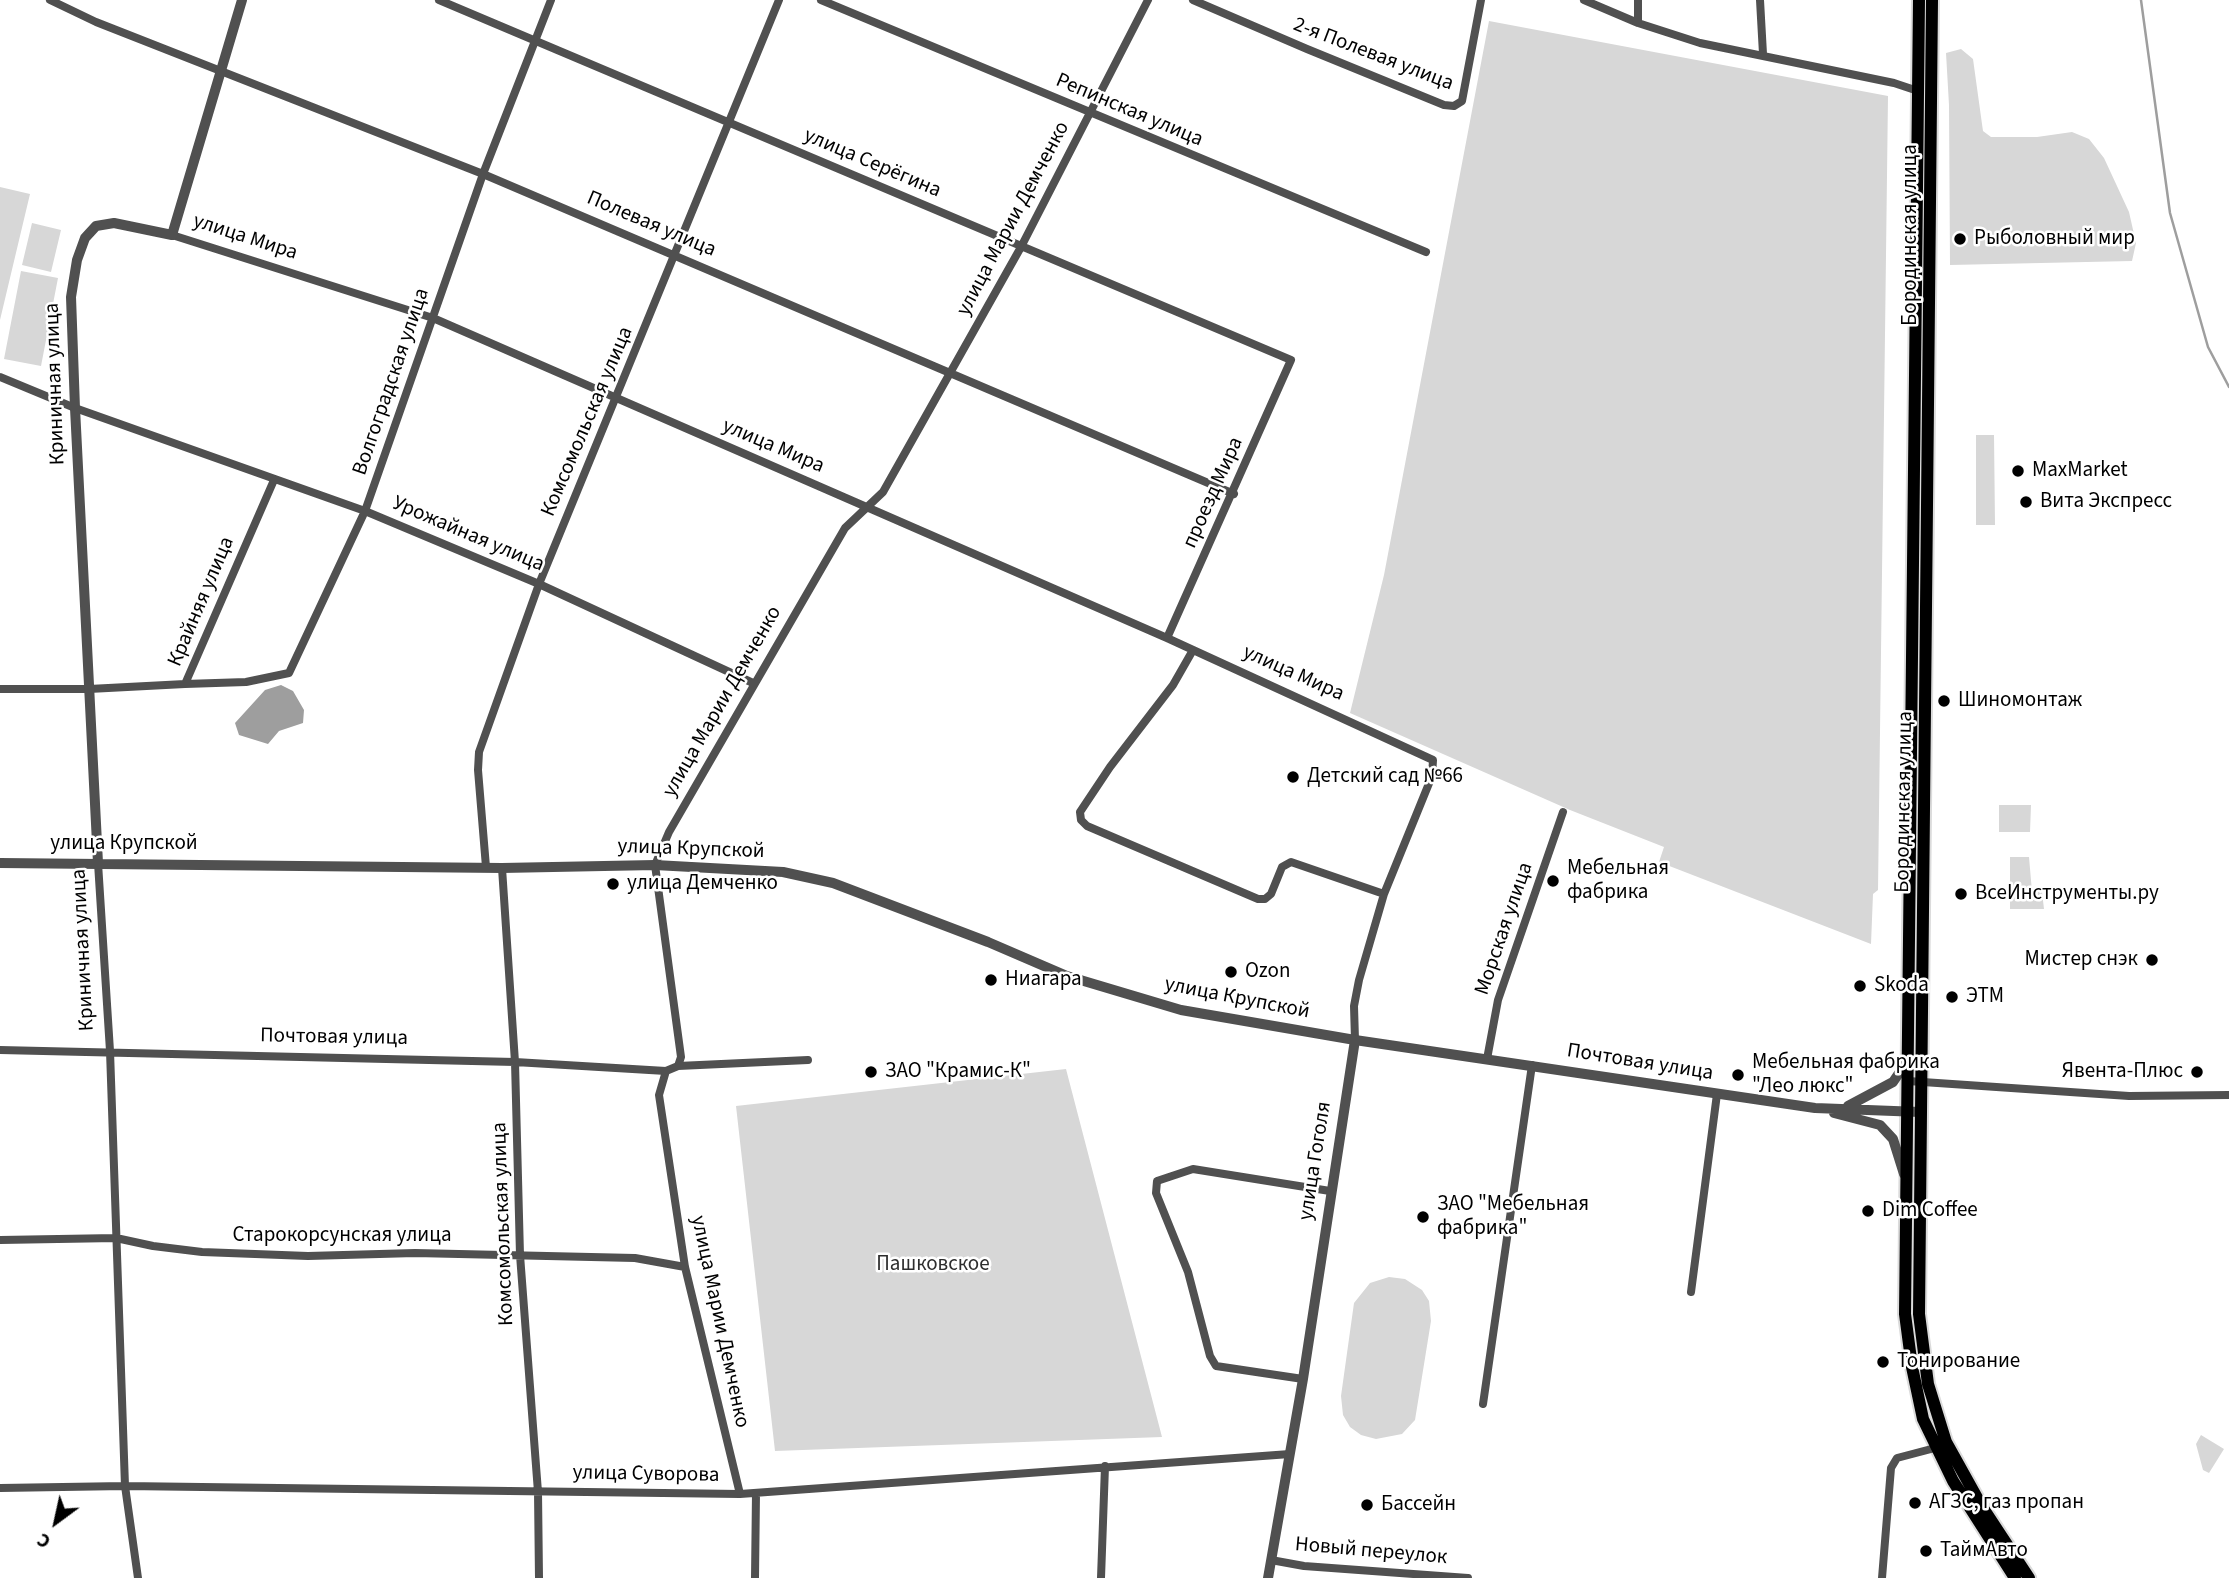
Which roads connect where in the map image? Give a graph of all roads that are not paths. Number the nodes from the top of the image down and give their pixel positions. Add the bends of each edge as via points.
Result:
1 (50, 0) edge
2 (242, 0) edge
3 (439, 0) edge
4 (551, 0) edge
5 (779, 0) edge
6 (821, 0) edge
7 (1148, 0) edge
8 (1193, 0) edge
9 (1481, 0) edge
10 (1584, 0) edge
11 (1638, 0) edge
12 (1760, 0) edge
13 (1919, 0) edge
14 (1932, 0) edge
15 (1638, 23) junction
16 (534, 40) junction
17 (1763, 54) junction
18 (222, 69) junction
19 (1918, 91) junction
20 (1090, 113) junction
21 (729, 123) junction
22 (483, 174) junction
23 (172, 235) junction
24 (85, 237) joint
25 (1021, 247) junction
26 (1426, 252) dead end
27 (676, 254) junction
28 (433, 318) junction
29 (1291, 360) joint
30 (949, 374) junction
31 (3, 378) edge
32 (0, 390) edge
33 (616, 400) junction
34 (75, 408) junction
35 (274, 480) junction
36 (1234, 494) junction
37 (866, 508) junction
38 (365, 511) junction
39 (539, 584) junction
40 (1167, 638) junction
41 (1193, 650) junction
42 (753, 683) junction
43 (186, 684) junction
44 (0, 689) edge
45 (89, 689) junction
46 (1433, 760) joint
47 (1563, 812) dead end
48 (0, 863) edge
49 (98, 863) junction
50 (655, 865) junction
51 (486, 867) junction
52 (502, 868) junction
53 (1384, 894) junction
54 (1355, 1040) junction
55 (0, 1050) edge
56 (110, 1051) junction
57 (1909, 1057) junction
58 (1487, 1059) junction
59 (808, 1060) dead end
60 (515, 1062) junction
61 (1532, 1065) junction
62 (678, 1066) junction
63 (666, 1071) junction
64 (1914, 1081) junction
65 (1717, 1094) junction
66 (2229, 1096) edge
67 (1815, 1108) junction
68 (1844, 1108) junction
69 (1906, 1111) junction
70 (1920, 1112) junction
71 (1905, 1177) junction
72 (1330, 1191) junction
73 (117, 1238) junction
74 (0, 1240) edge
75 (520, 1255) junction
76 (685, 1267) junction
77 (1691, 1292) dead end
78 (1303, 1379) junction
79 (1483, 1404) dead end
80 (1935, 1448) junction
81 (1290, 1454) junction
82 (1105, 1466) junction
83 (125, 1486) junction
84 (0, 1488) edge
85 (538, 1492) junction
86 (756, 1493) junction
87 (740, 1494) junction
88 (1271, 1560) junction
89 (138, 1578) edge
90 (539, 1578) edge
91 (755, 1578) edge
92 (1101, 1578) edge
93 (1268, 1578) edge
94 (1468, 1578) edge
95 (1882, 1578) edge
96 (2015, 1578) edge
97 (2029, 1578) edge

1 - 18 street, Полевая улица
2 - 18 street
3 - 16 street, улица Серёгина
4 - 16 street, Волгоградская улица
5 - 21 street, Комсомольская улица
6 - 20 street, Репинская улица
7 - 20 street, улица Марии Демченко
8 - 9 street, 2-я Полевая улица via 1454,106 1462,102
10 - 15 street
11 - 15 street
12 - 17 street
13 - 19 main road, Бородинская улица
14 - 64 main road, Бородинская улица
15 - 17 street via 1700,43
16 - 21 street, улица Серёгина
16 - 22 street, Волгоградская улица
17 - 19 street
18 - 22 street, Полевая улица
18 - 23 street
19 - 57 main road, Бородинская улица
20 - 25 street, улица Марии Демченко
20 - 26 street, Репинская улица
21 - 25 street, улица Серёгина
21 - 27 street, Комсомольская улица
22 - 27 street, Полевая улица
22 - 28 street, Волгоградская улица
23 - 24 street, улица Мира via 114,223 96,226
23 - 28 street, улица Мира
24 - 34 street, Криничная улица via 71,297
25 - 29 street, улица Серёгина
25 - 30 street, улица Марии Демченко
27 - 30 street, Полевая улица
27 - 33 street, Комсомольская улица
28 - 33 street, улица Мира
28 - 38 street, Волгоградская улица
29 - 36 street, проезд Мира
30 - 36 street, Полевая улица
30 - 37 street, улица Марии Демченко via 883,492
31 - 32 street, Урожайная улица
31 - 34 street, Урожайная улица
33 - 37 street, улица Мира
33 - 39 street, Комсомольская улица
34 - 35 street, Урожайная улица
34 - 45 street, Криничная улица
35 - 38 street, Урожайная улица
35 - 43 street, Крайняя улица
36 - 40 street, проезд Мира
37 - 40 street, улица Мира
37 - 42 street, улица Марии Демченко via 845,528
38 - 39 street, Урожайная улица
38 - 43 street, Волгоградская улица via 289,673 246,682
39 - 42 street, Урожайная улица
39 - 51 street, Комсомольская улица via 477,761
40 - 41 street, улица Мира
41 - 46 street, улица Мира
41 - 53 street via 1174,685 1080,812 1081,820 1258,899 1271,894 1282,867 1291,862
42 - 50 street, улица Марии Демченко
43 - 45 street, Крайняя улица
44 - 45 street, Крайняя улица
45 - 49 street, Криничная улица
46 - 53 street, улица Гоголя via 1432,776
47 - 58 street, Морская улица via 1498,1000
48 - 49 street, улица Крупской
49 - 51 street, улица Крупской
49 - 56 street, Криничная улица
50 - 52 street, улица Крупской
50 - 54 street, улица Крупской via 783,872 832,883 1067,976 1141,999
50 - 62 street via 681,1057
51 - 52 street, улица Крупской
52 - 60 street, Комсомольская улица
53 - 54 street, улица Гоголя via 1359,980
54 - 58 street, Почтовая улица
54 - 72 street, улица Гоголя
55 - 56 street, Почтовая улица
56 - 60 street, Почтовая улица
56 - 73 street, Криничная улица
57 - 64 main road, Бородинская улица
57 - 68 street via 1893,1082
58 - 61 street, Почтовая улица
59 - 62 street
60 - 63 street, Почтовая улица
60 - 75 street, Комсомольская улица
61 - 65 street, Почтовая улица
61 - 79 street
62 - 63 street
63 - 76 street, улица Марии Демченко via 659,1096
64 - 66 street via 2129,1096
64 - 69 main road, Бородинская улица
64 - 70 main road, Бородинская улица
65 - 67 street, Почтовая улица
65 - 77 street
67 - 68 street, Почтовая улица
67 - 71 street via 1881,1125 1894,1139
68 - 69 street, Почтовая улица
69 - 70 street, Почтовая улица
69 - 71 main road, Бородинская улица
70 - 97 main road, Бородинская улица via 1919,1314 1928,1384 1946,1442
71 - 80 main road, Бородинская улица via 1905,1314 1916,1396
72 - 78 street, улица Гоголя
72 - 78 street via 1193,1169 1157,1181 1156,1193 1188,1272 1216,1366
73 - 74 street, Старокорсунская улица
73 - 75 street, Старокорсунская улица via 202,1252
73 - 83 street, Криничная улица
75 - 76 street, Старокорсунская улица via 635,1258
75 - 85 street, Комсомольская улица
76 - 87 street, улица Марии Демченко
78 - 81 street, улица Гоголя
80 - 95 street via 1897,1458 1891,1468
80 - 96 main road, Бородинская улица
81 - 82 street, улица Суворова
81 - 88 street, улица Гоголя
82 - 86 street, улица Суворова
82 - 92 street
83 - 84 street, улица Суворова
83 - 85 street, улица Суворова
83 - 89 street, Криничная улица
85 - 87 street, улица Суворова
85 - 90 street, Комсомольская улица
86 - 87 street, улица Суворова
86 - 91 street
88 - 93 street, улица Гоголя
88 - 94 street, Новый переулок

